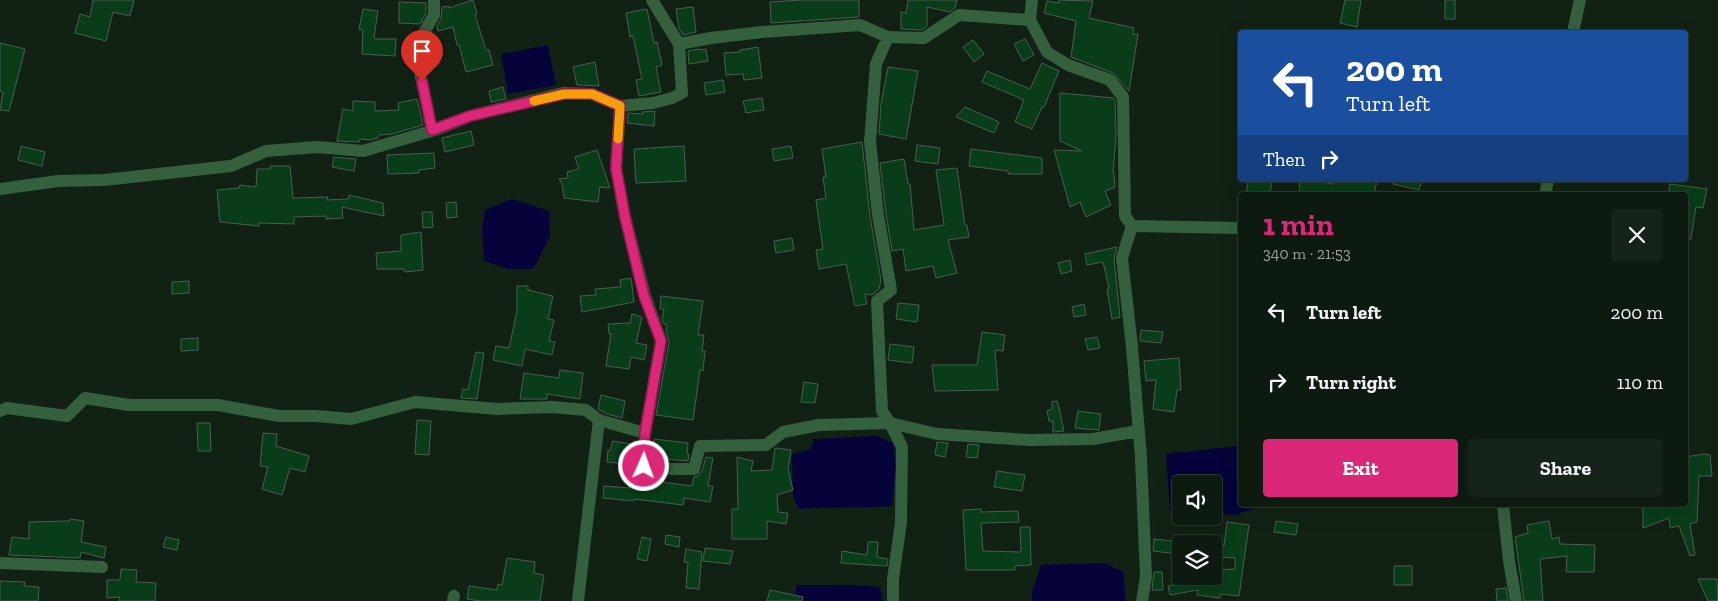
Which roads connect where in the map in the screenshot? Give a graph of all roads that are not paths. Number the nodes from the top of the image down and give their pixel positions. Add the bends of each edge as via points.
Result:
1 (434, 0) edge
2 (652, 0) edge
3 (1032, 0) edge
4 (1580, 0) edge
5 (1030, 20) junction
6 (1573, 30) edge
7 (888, 37) junction
8 (679, 44) junction
9 (620, 106) junction
10 (432, 130) junction
11 (0, 189) edge
12 (1132, 226) junction
13 (1238, 228) edge
14 (0, 411) edge
15 (599, 420) junction
16 (890, 423) junction
17 (1138, 431) junction
18 (645, 433) junction
19 (1503, 507) edge
20 (0, 563) edge
21 (102, 567) dead end
22 (578, 601) edge
23 (892, 601) edge
24 (1142, 601) edge
25 (1516, 601) edge

1 - 10 street via 434,15 415,48
2 - 8 street
3 - 5 street
4 - 6 street
5 - 7 street via 959,15 924,38
5 - 12 street via 1047,52 1110,80 1123,97 1125,216
7 - 8 street via 860,25 762,32
7 - 16 street via 876,64 870,142 891,290 877,301 882,411
8 - 9 street via 682,93 653,103
9 - 10 street via 592,94 564,94 470,116
9 - 18 street via 616,168 644,296 661,341
10 - 11 street via 363,151 317,147 266,151 231,166
12 - 13 street
12 - 17 street via 1122,258
14 - 15 street via 7,408 67,416 85,398 129,405 218,405 279,416 351,420 415,402 497,409 552,407 586,410
15 - 18 street
15 - 22 street
16 - 17 street via 937,434 1029,440 1093,439
16 - 18 street via 819,425 783,432 766,446 700,446 694,469 644,466
16 - 23 street via 902,447 901,522
17 - 24 street via 1146,577
19 - 25 street
20 - 21 street

